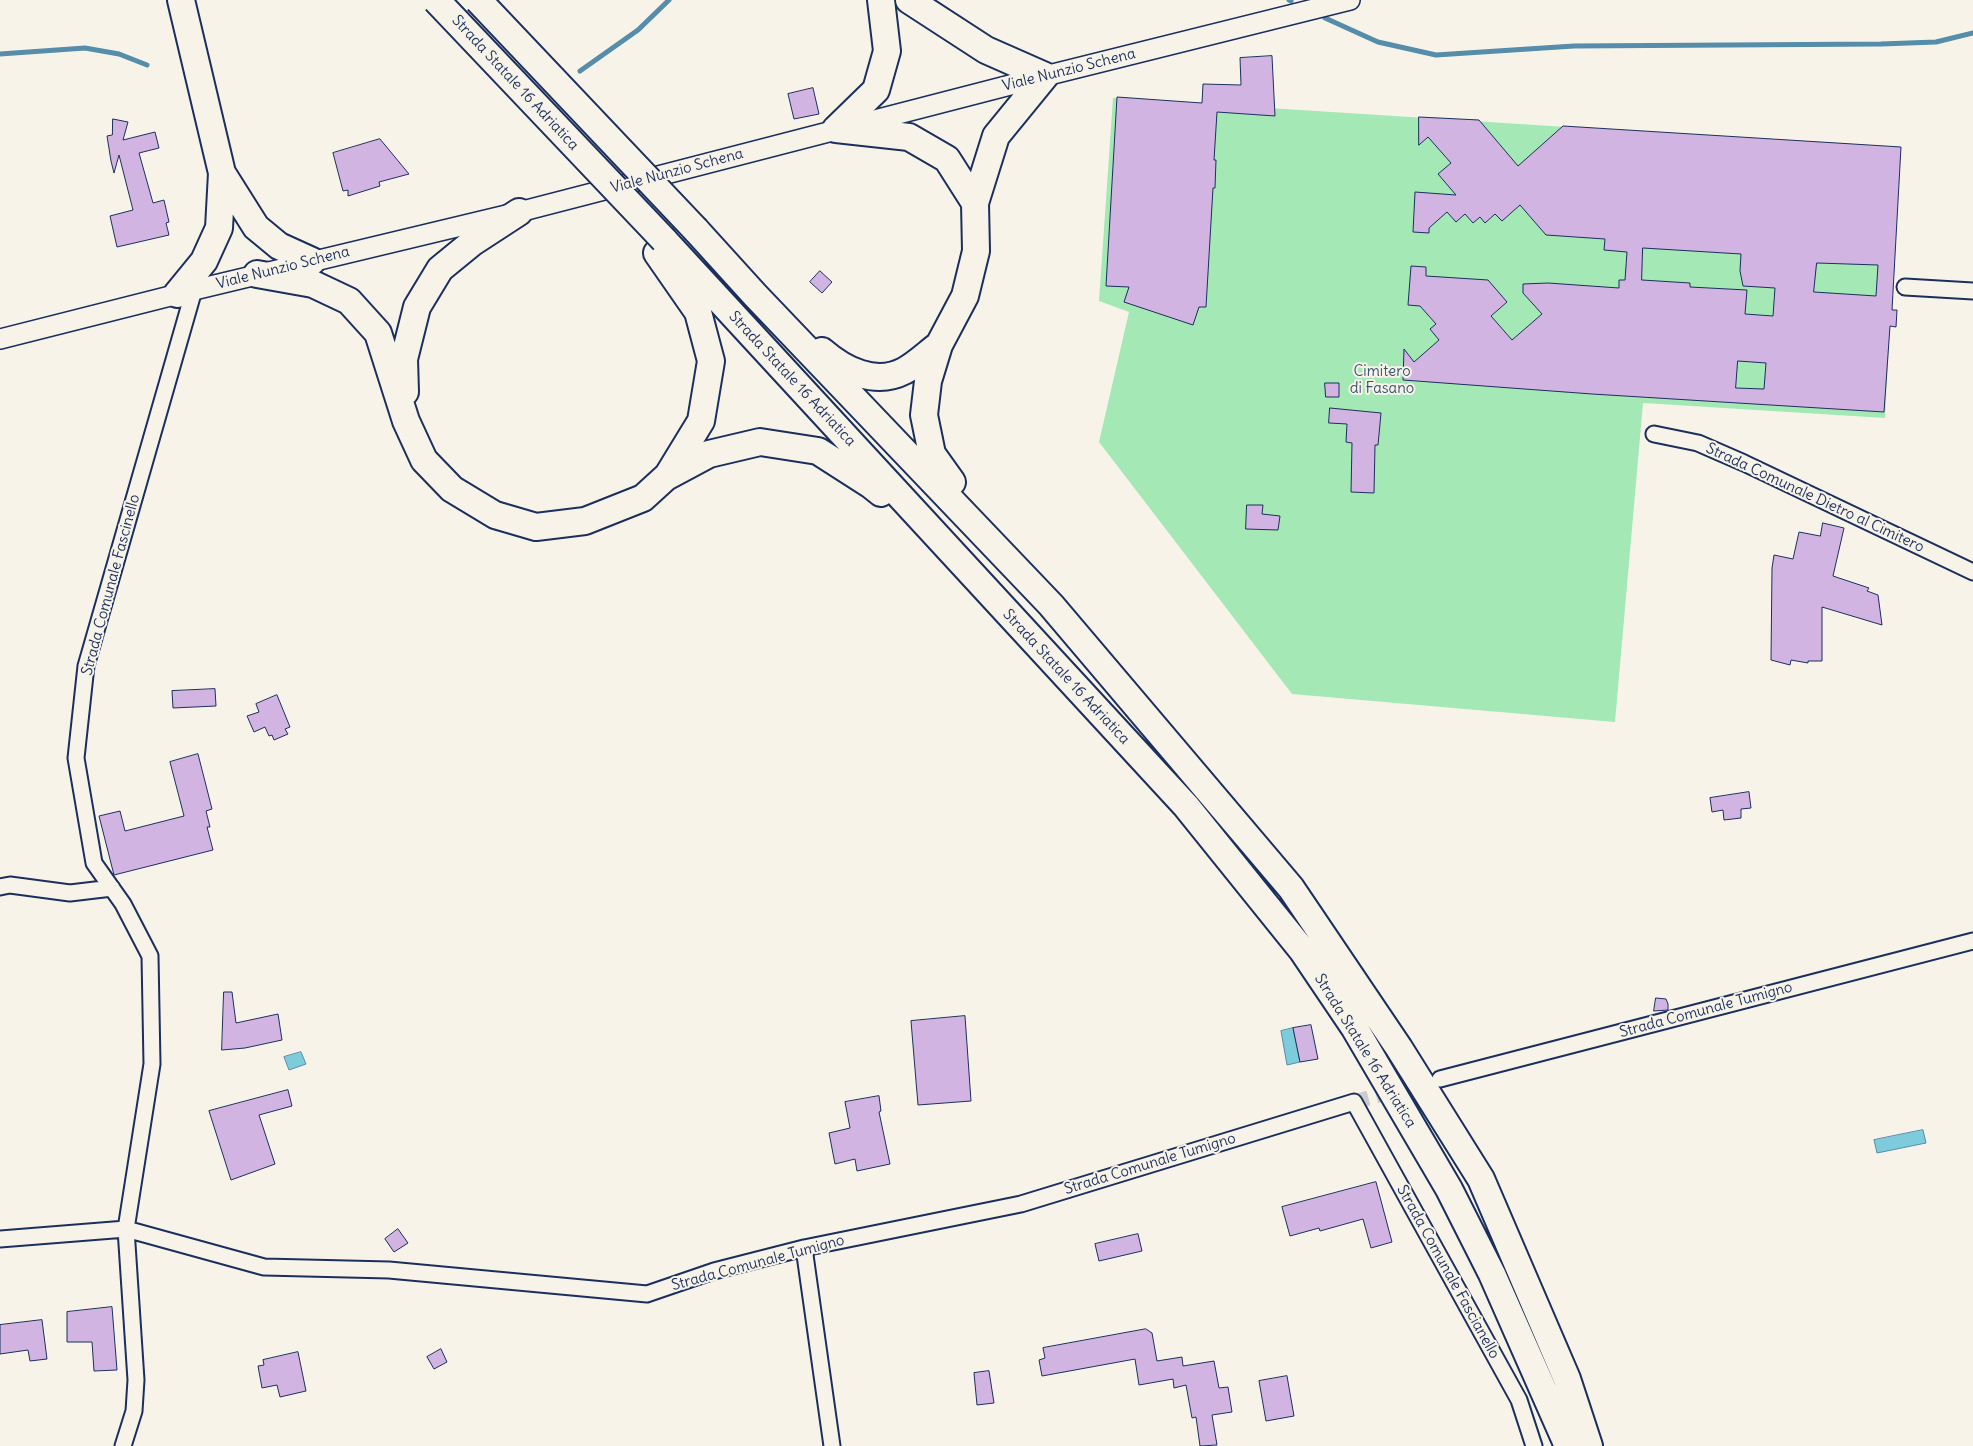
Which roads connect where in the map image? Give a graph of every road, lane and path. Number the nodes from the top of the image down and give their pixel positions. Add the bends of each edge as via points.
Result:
1 (181, 0) edge
2 (436, 0) edge
3 (478, 0) edge
4 (880, 0) edge
5 (909, 0) edge
6 (1350, 0) edge
7 (1045, 76) junction
8 (836, 130) junction
9 (222, 173) junction
10 (975, 203) junction
11 (519, 212) junction
12 (656, 241) junction
13 (312, 261) junction
14 (257, 274) junction
15 (1905, 287) dead end
16 (1973, 291) edge
17 (185, 292) junction
18 (755, 295) junction
19 (1, 340) edge
20 (939, 345) junction
21 (406, 421) junction
22 (1654, 434) dead end
23 (666, 477) junction
24 (1973, 572) edge
25 (995, 600) junction
26 (1051, 605) junction
27 (0, 887) edge
28 (112, 888) junction
29 (1973, 940) edge
30 (1440, 1079) tunnel mouth
31 (1354, 1102) joint
32 (126, 1230) junction
33 (0, 1239) edge
34 (804, 1248) junction
35 (123, 1446) edge
36 (832, 1446) edge
37 (1534, 1446) edge
38 (1568, 1446) edge
39 (1589, 1446) edge

1 - 9 highway
2 - 12 highway, Strada Statale 16 Adriatica, bridge via 578,150
3 - 18 highway, Strada Statale 16 Adriatica, bridge
4 - 8 highway via 887,50 876,90
5 - 7 highway via 986,50
6 - 7 street, Viale Nunzio Schena
7 - 8 street, Viale Nunzio Schena
7 - 10 highway via 996,136
8 - 10 highway via 909,137 947,159
8 - 11 street, Viale Nunzio Schena
9 - 13 highway via 256,227 279,246
9 - 17 highway via 219,228
10 - 20 highway via 976,251 965,296
11 - 13 street, Viale Nunzio Schena
11 - 21 highway via 473,242 440,269 417,307 404,359
12 - 23 highway via 698,312 711,360 701,421
12 - 25 highway, Strada Statale 16 Adriatica
13 - 14 street, Viale Nunzio Schena
14 - 17 street, Viale Nunzio Schena
14 - 21 highway via 312,284 350,301 378,333
15 - 16 street
17 - 19 street, Viale Nunzio Schena
17 - 28 street, Strada Comunale Fascinello via 86,666 76,758 94,863
18 - 20 highway via 839,365 875,378 904,371
18 - 26 highway, Strada Statale 16 Adriatica
20 - 26 highway via 928,381 924,415 932,454 961,496
21 - 23 highway via 424,460 452,489 495,515 536,527 585,521 643,498
22 - 24 street, Strada Comunale Dietro al Cimitero via 1698,443 1736,459
23 - 25 highway via 709,454 760,442 818,450 872,485
25 - 38 highway, Strada Statale 16 Adriatica via 1186,806 1302,950 1354,1027 1449,1189 1492,1274
26 - 39 highway, Strada Statale 16 Adriatica via 1291,888 1399,1048 1481,1179 1567,1379
27 - 28 street via 10,885 70,893
28 - 32 street, Strada Comunale Fascinello via 150,956 152,1064
29 - 30 street, Strada Comunale Tumigno
31 - 34 street, Strada Comunale Tumigno via 1021,1204
31 - 37 street, Strada Comunale Fascianello via 1519,1400
32 - 33 street, Strada Comunale Tumigno
32 - 34 street, Strada Comunale Tumigno via 264,1267 389,1270 647,1294
32 - 35 street, Strada Comunale Fascinello via 136,1380 134,1411
34 - 36 street

